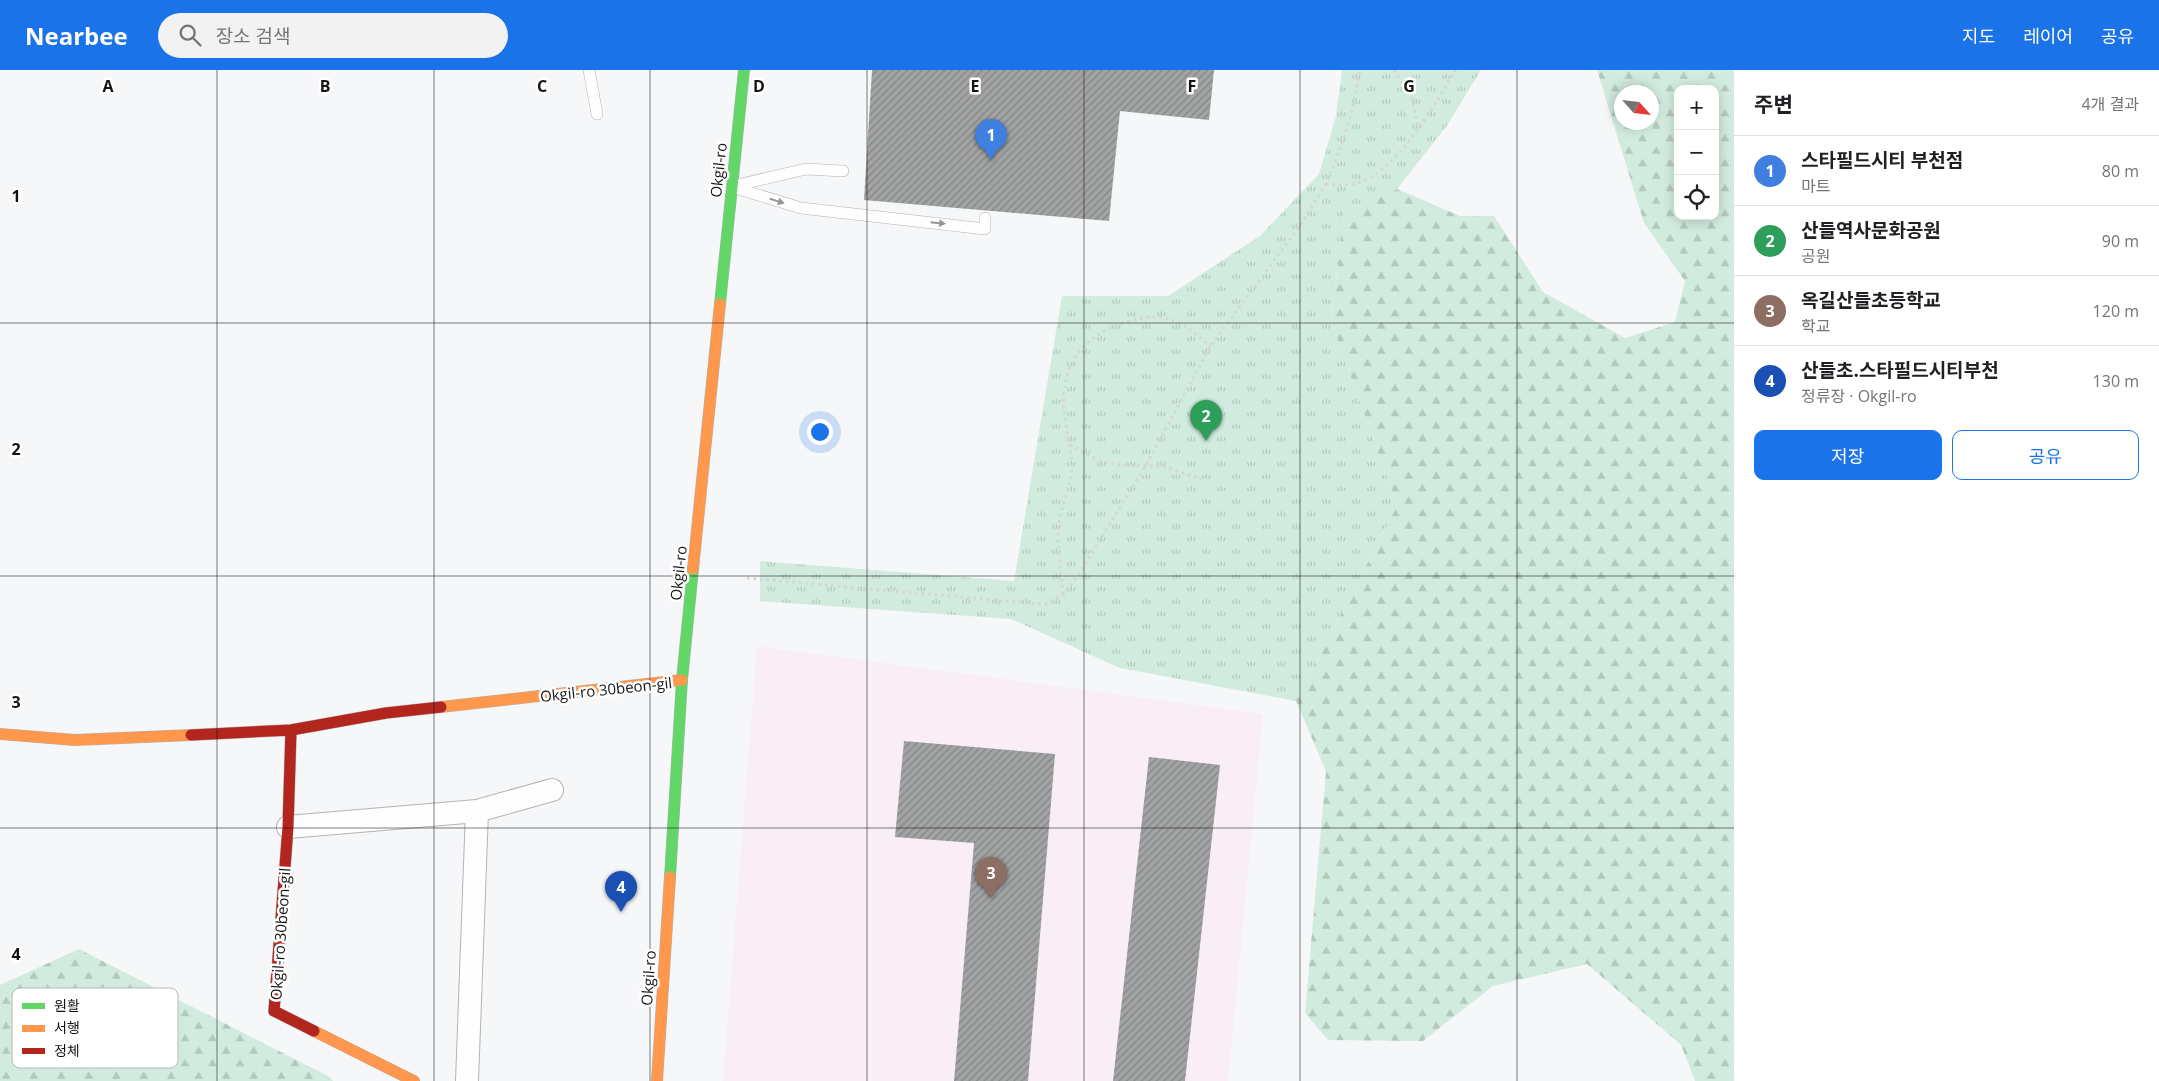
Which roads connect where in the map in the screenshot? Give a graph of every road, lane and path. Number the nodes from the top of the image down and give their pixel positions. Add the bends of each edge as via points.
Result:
1 (589, 70) edge
2 (744, 70) edge
3 (1360, 70) edge
4 (1394, 70) edge
5 (1456, 70) edge
6 (597, 114) dead end
7 (1418, 129) junction
8 (843, 171) dead end
9 (1326, 184) junction
10 (731, 186) junction
11 (985, 218) dead end
12 (1210, 347) junction
13 (1069, 445) junction
14 (1146, 465) junction
15 (1201, 479) dead end
16 (747, 578) dead end
17 (1064, 595) junction
18 (682, 680) junction
19 (291, 730) junction
20 (0, 734) edge
21 (552, 790) dead end
22 (477, 811) junction
23 (288, 827) junction
24 (414, 1081) edge
25 (467, 1081) edge
26 (656, 1081) edge

1 - 6 lane
2 - 10 street, Okgil-ro
3 - 9 path via 1352,112
4 - 7 path via 1412,97
5 - 7 path
7 - 9 path via 1388,165 1369,178 1355,184
8 - 10 lane via 806,169
9 - 12 path via 1301,224
10 -> 11 lane via 801,208 985,229
10 - 18 street, Okgil-ro
12 - 13 path via 1192,330 1160,317 1144,316 1106,328 1073,358 1066,378 1064,415
12 - 14 path
13 - 14 path via 1100,461
13 - 17 path via 1071,477 1059,522
14 - 15 path via 1166,467
14 - 17 path
16 - 17 path via 1026,603 1046,604
18 - 19 street, Okgil-ro 30beon-gil via 386,713
18 - 26 street, Okgil-ro
19 - 20 street, Okgil-ro 30beon-gil via 74,740
19 - 23 street, Okgil-ro 30beon-gil
21 - 22 street
22 - 23 street
22 - 25 street
23 - 24 street, Okgil-ro 30beon-gil via 274,1011

